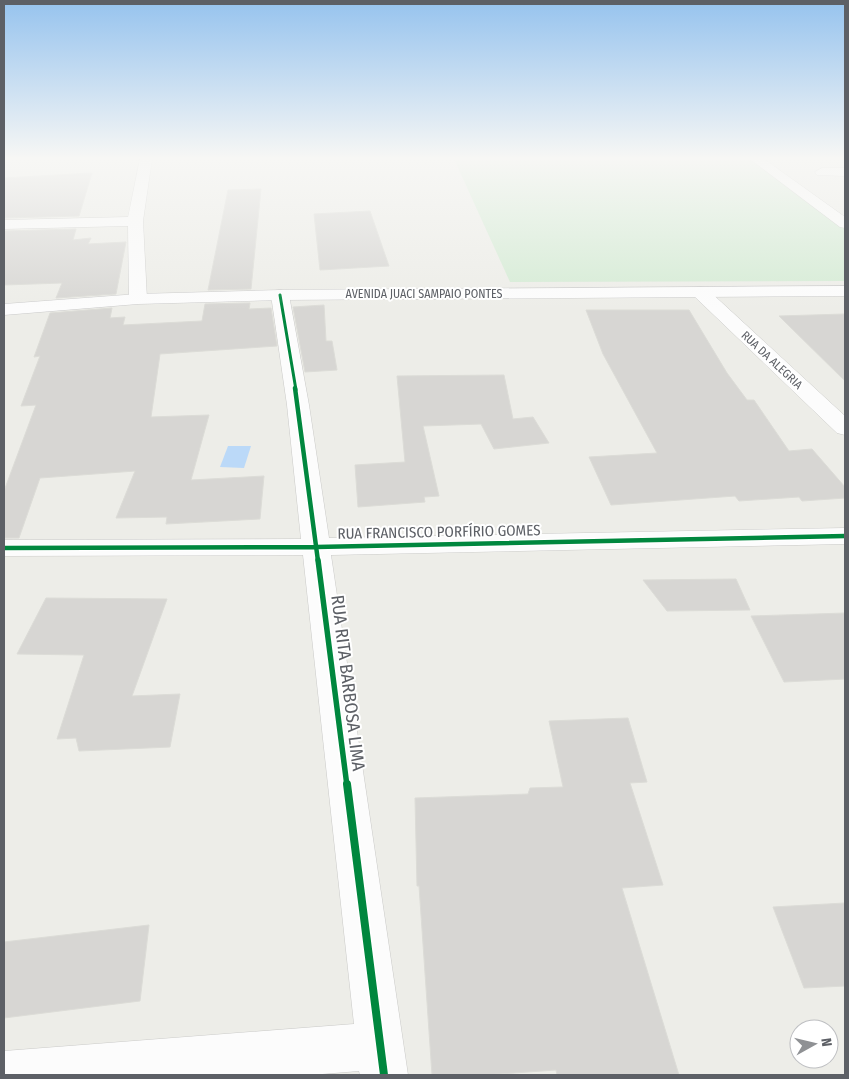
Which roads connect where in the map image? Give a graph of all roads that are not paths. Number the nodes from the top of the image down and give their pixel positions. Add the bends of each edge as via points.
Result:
1 (137, 209) edge
2 (825, 209) edge
3 (135, 221) junction
4 (845, 224) edge
5 (4, 225) edge
6 (845, 291) edge
7 (700, 292) junction
8 (280, 295) junction
9 (138, 299) junction
10 (4, 310) edge
11 (845, 428) edge
12 (845, 536) edge
13 (316, 547) junction
14 (4, 548) edge
15 (382, 1061) edge
16 (4, 1075) edge

1 - 3 street
2 - 4 street
3 - 5 street
3 - 9 street
6 - 7 street, AVENIDA JUACI SAMPAIO PONTES
7 - 8 street, AVENIDA JUACI SAMPAIO PONTES
7 - 11 street, RUA DA ALEGRIA
8 - 9 street, AVENIDA JUACI SAMPAIO PONTES
8 - 13 street, RUA RITA BARBOSA LIMA
9 - 10 street, AVENIDA JUACI SAMPAIO PONTES
12 - 13 street, RUA FRANCISCO PORFÍRIO GOMES
13 - 14 street, RUA FRANCISCO PORFÍRIO GOMES
13 - 15 street, RUA RITA BARBOSA LIMA
15 - 16 street

